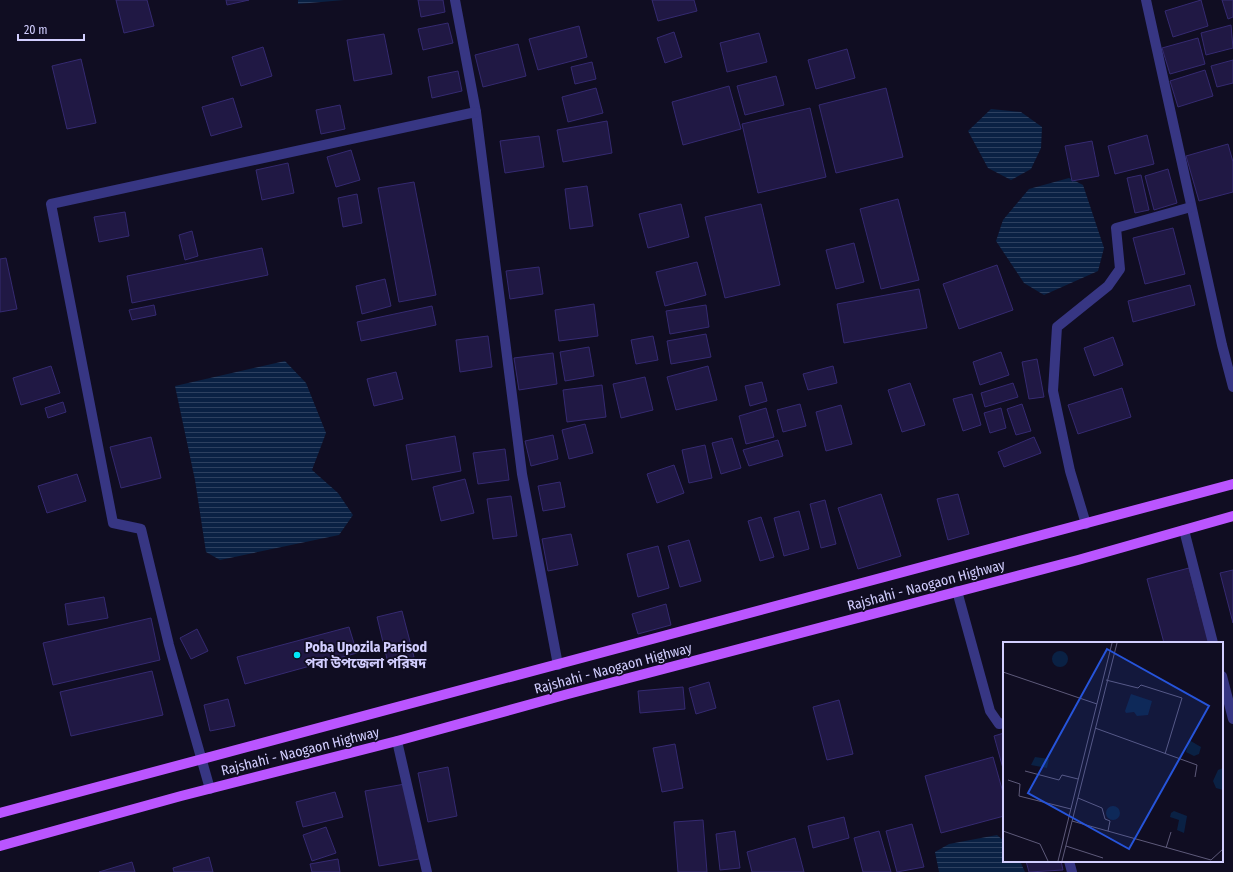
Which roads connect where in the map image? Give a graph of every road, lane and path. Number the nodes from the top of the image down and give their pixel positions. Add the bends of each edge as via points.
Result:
1 (455, 0) edge
2 (1146, 0) edge
3 (476, 112) junction
4 (1191, 207) junction
5 (1233, 387) edge
6 (1233, 484) edge
7 (1233, 516) edge
8 (1086, 524) junction
9 (1184, 530) junction
10 (957, 591) junction
11 (1213, 642) edge
12 (558, 665) junction
13 (1223, 680) edge
14 (1233, 719) edge
15 (1003, 723) edge
16 (397, 741) junction
17 (201, 760) junction
18 (210, 788) junction
19 (0, 813) edge
20 (0, 846) edge
21 (1069, 862) edge
22 (427, 872) edge
23 (1072, 872) edge

1 - 3 street
2 - 4 street
3 - 12 street via 522,474
3 - 17 street via 51,204 113,523 141,529 168,645
4 - 5 street
4 - 8 street via 1116,228 1120,269 1108,286 1057,327 1053,391 1070,471
6 - 8 main road, Rajshahi - Naogaon Highway
7 - 9 main road, Rajshahi - Naogaon Highway
8 - 12 main road, Rajshahi - Naogaon Highway
9 - 10 main road, Rajshahi - Naogaon Highway
9 - 11 street
10 - 15 street via 990,711 999,724
10 - 16 main road, Rajshahi - Naogaon Highway
12 - 17 main road, Rajshahi - Naogaon Highway
13 - 14 street
16 - 18 main road, Rajshahi - Naogaon Highway
16 - 22 street
17 - 18 street
17 - 19 main road, Rajshahi - Naogaon Highway
18 - 20 main road, Rajshahi - Naogaon Highway
21 - 23 street

